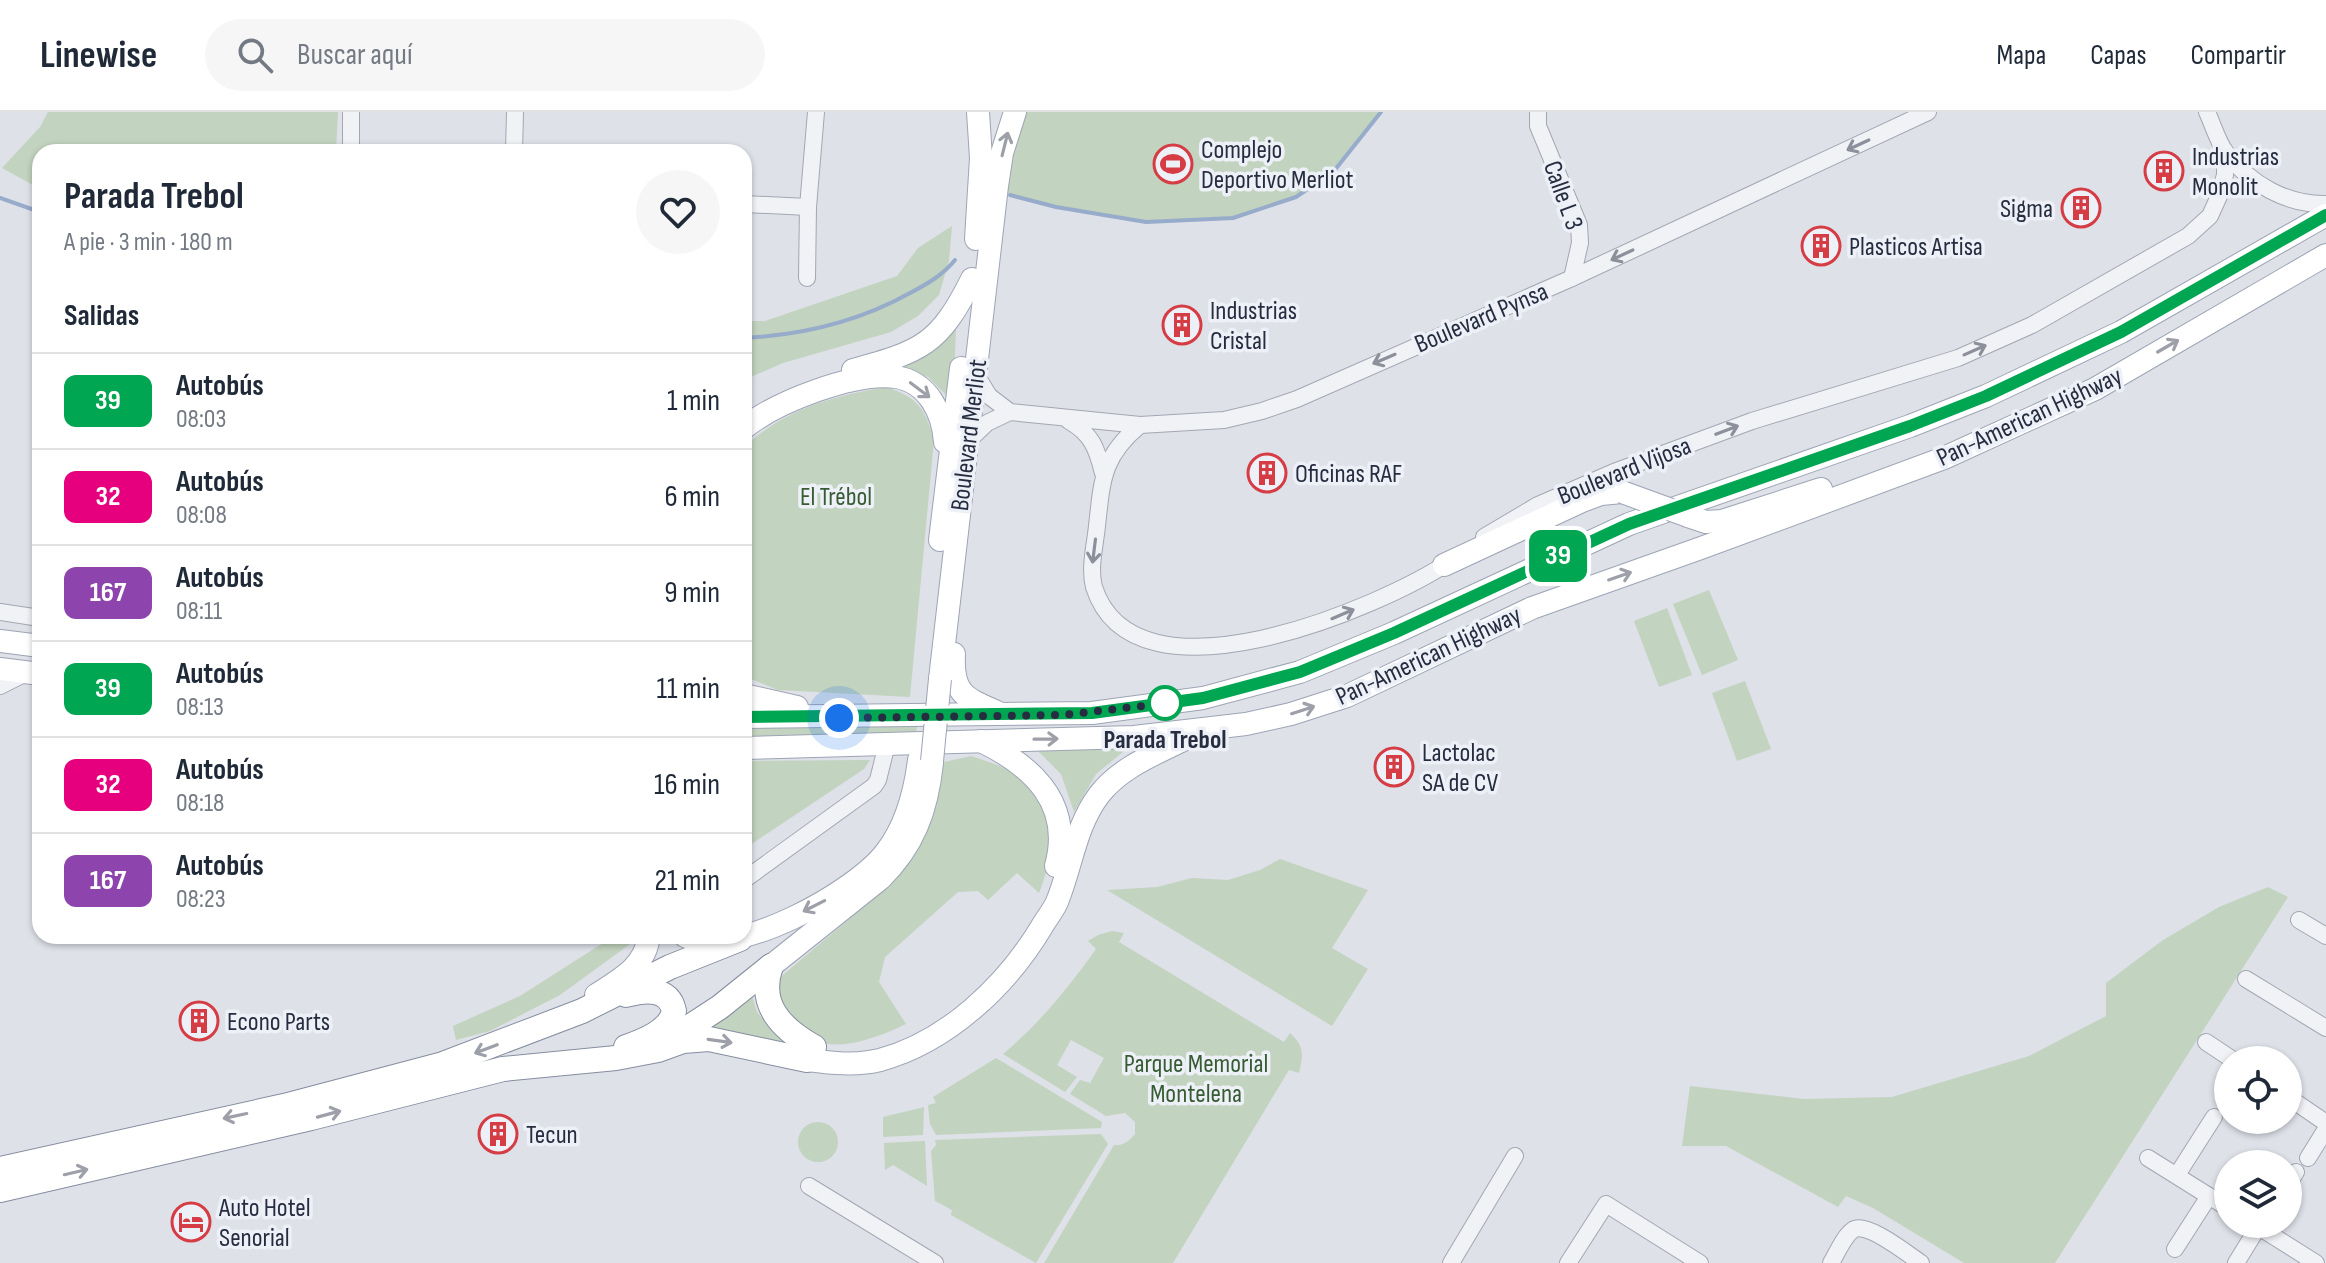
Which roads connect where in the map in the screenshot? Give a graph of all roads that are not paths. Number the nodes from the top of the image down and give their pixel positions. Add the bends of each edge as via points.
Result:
1 (351, 112) edge
2 (515, 112) edge
3 (816, 112) edge
4 (978, 112) edge
5 (1015, 112) edge
6 (1538, 112) edge
7 (1928, 112) edge
8 (2207, 112) edge
9 (351, 144) edge
10 (514, 144) edge
11 (2225, 151) junction
12 (752, 204) edge
13 (2326, 204) edge
14 (808, 207) junction
15 (2326, 215) edge
16 (2326, 255) edge
17 (807, 278) dead end
18 (1572, 278) junction
19 (972, 279) junction
20 (975, 373) junction
21 (752, 407) edge
22 (1010, 412) junction
23 (1064, 418) junction
24 (752, 423) edge
25 (1140, 425) junction
26 (967, 442) junction
27 (1944, 458) junction
28 (1103, 473) junction
29 (947, 475) junction
30 (1444, 565) junction
31 (0, 612) edge
32 (32, 617) edge
33 (0, 641) edge
34 (32, 645) edge
35 (0, 669) edge
36 (32, 674) edge
37 (32, 674) edge
38 (934, 680) junction
39 (0, 686) edge
40 (752, 697) edge
41 (1006, 715) junction
42 (752, 717) edge
43 (865, 718) junction
44 (1201, 730) junction
45 (980, 741) junction
46 (887, 744) junction
47 (752, 748) edge
48 (926, 760) junction
49 (1069, 833) junction
50 (752, 874) edge
51 (2299, 920) dead end
52 (752, 934) edge
53 (2326, 936) edge
54 (648, 944) edge
55 (728, 944) edge
56 (771, 966) junction
57 (2246, 979) dead end
58 (582, 1011) junction
59 (559, 1019) junction
60 (2326, 1028) edge
61 (2206, 1042) dead end
62 (2214, 1047) edge
63 (822, 1056) junction
64 (616, 1058) junction
65 (569, 1063) junction
66 (2302, 1107) edge
67 (2214, 1117) dead end
68 (2326, 1123) edge
69 (2326, 1129) edge
70 (1515, 1156) dead end
71 (2148, 1158) dead end
72 (2308, 1158) dead end
73 (0, 1169) edge
74 (2177, 1175) junction
75 (809, 1186) dead end
76 (0, 1190) edge
77 (2209, 1196) junction
78 (2214, 1199) edge
79 (2250, 1238) edge
80 (2278, 1238) edge
81 (2175, 1249) dead end
82 (1919, 1262) edge
83 (935, 1263) edge
84 (1451, 1263) edge
85 (1569, 1263) edge
86 (1700, 1263) edge
87 (1831, 1263) edge
88 (2236, 1263) edge
89 (2316, 1263) edge

1 - 9 street
2 - 10 street
3 - 14 street
4 - 19 main road, Boulevard Merliot via 980,183
20 -> 5 main road, Boulevard Merliot via 1002,153
6 - 18 street, Calle L 3 via 1538,126 1579,225
7 -> 18 street, Boulevard Pynsa
8 - 11 street
11 - 13 street via 2250,177 2278,195
30 -> 11 street, Boulevard Vijosa via 1538,505 1602,477 1752,421 1958,358 2032,325 2188,236 2210,216 2219,196
12 - 14 street
14 - 17 street
15 - 41 main road, Pan-American Highway via 2121,332 1986,396 1629,524 1300,672 1203,698 1092,713
27 -> 16 main road, Pan-American Highway via 2095,389
18 -> 25 street, Boulevard Pynsa via 1262,411 1224,420
19 - 21 main road via 944,327 911,353 808,382
19 - 29 main road, Boulevard Merliot
20 - 22 street via 989,396
20 - 26 main road, Boulevard Merliot
22 - 23 street, Boulevard Pynsa
22 - 26 street via 987,423
23 - 25 street, Boulevard Pynsa
23 - 28 street, Boulevard Vijosa via 1092,438
24 -> 29 main road via 806,395 896,377 922,390 941,414
25 - 28 street, Boulevard Vijosa
26 - 38 main road, Boulevard Merliot
26 - 41 main road via 971,462 953,669 961,693
27 - 30 main road, bridge via 1869,475 1722,521 1706,522 1622,492 1601,494
44 -> 27 main road, Pan-American Highway via 1291,714 1347,696 1532,608
28 -> 30 street, Boulevard Vijosa via 1094,587 1114,620 1148,642 1213,648 1319,624
29 - 38 main road, Boulevard Merliot
31 - 32 street
33 - 34 main road
35 - 36 main road
37 - 39 street
38 - 48 main road, Boulevard Merliot
40 - 43 main road
41 - 43 main road, Pan-American Highway
42 - 43 main road, Pan-American Highway
45 -> 44 main road, Pan-American Highway
44 - 49 main road via 1113,780
45 - 46 main road, Pan-American Highway
45 - 49 main road via 1033,775
46 - 47 main road, Pan-American Highway
46 - 50 street via 874,786
48 -> 52 main road via 908,811 871,869 808,910
48 - 56 main road via 924,812 897,863
49 - 63 main road via 1057,902 1030,947 980,1002 935,1035 878,1061
51 - 53 street
54 - 59 main road via 638,965
55 - 58 highway
56 - 63 highway via 766,986 770,1008 790,1032
56 - 64 highway via 682,1033
57 - 60 street
58 - 59 highway
58 - 65 highway via 645,991 669,998 674,1011 669,1023 637,1043
59 -> 73 highway via 481,1051 389,1079
61 - 62 street
64 -> 63 highway via 709,1039
64 - 65 highway
76 -> 65 highway via 311,1118 482,1072
66 - 68 street
67 - 74 street
69 - 72 street
70 - 84 street
71 - 74 street
74 - 77 street
75 - 83 street
77 - 78 street
77 - 81 street
79 - 88 street
80 - 89 street
82 - 87 street via 1860,1226
85 - 86 street via 1606,1204

